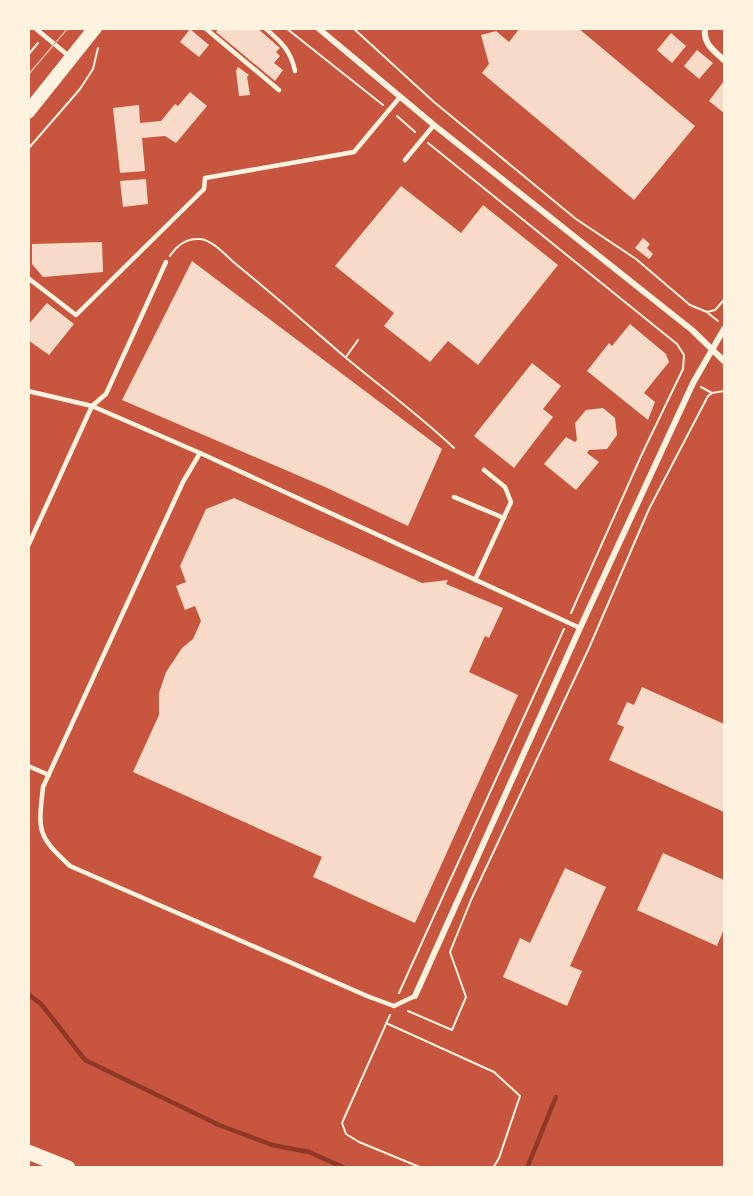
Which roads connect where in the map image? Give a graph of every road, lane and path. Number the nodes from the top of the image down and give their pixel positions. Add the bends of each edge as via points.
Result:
1 (35, 28) edge
2 (95, 28) edge
3 (205, 28) edge
4 (265, 28) edge
5 (286, 28) edge
6 (353, 28) edge
7 (705, 28) edge
8 (320, 29) edge
9 (99, 45) dead end
10 (71, 58) junction
11 (724, 60) edge
12 (295, 71) dead end
13 (279, 90) dead end
14 (400, 97) junction
15 (389, 110) junction
16 (28, 112) edge
17 (434, 125) junction
18 (423, 139) junction
19 (28, 149) edge
20 (405, 160) dead end
21 (166, 262) joint
22 (28, 278) edge
23 (724, 300) edge
24 (707, 312) junction
25 (724, 328) edge
26 (358, 340) dead end
27 (712, 350) junction
28 (346, 357) junction
29 (724, 361) edge
30 (28, 391) edge
31 (724, 391) edge
32 (92, 405) junction
33 (454, 448) dead end
34 (200, 453) junction
35 (484, 470) dead end
36 (454, 497) dead end
37 (504, 518) junction
38 (28, 546) edge
39 (475, 580) junction
40 (567, 622) junction
41 (580, 628) junction
42 (28, 766) edge
43 (49, 775) junction
44 (416, 996) joint
45 (394, 1005) junction
46 (413, 1013) dead end
47 (386, 1023) junction
48 (28, 1152) edge
49 (68, 1167) edge
50 (422, 1167) edge
51 (493, 1167) edge

1 - 10 lane
2 - 10 main road
3 - 13 lane
4 - 12 lane via 285,45
5 - 15 path
6 - 24 path via 434,102 576,219 636,259 690,305
7 - 11 street via 710,48
8 - 14 street
9 - 19 path via 87,79
10 - 16 main road
14 - 15 lane
14 - 17 street
15 - 18 path
15 - 22 lane via 354,152 205,178 204,189 76,315
17 - 18 lane
17 - 27 street
18 - 20 lane
18 - 40 path via 677,344 684,355 677,383
21 - 28 path via 176,247 187,240 202,239
21 - 32 lane via 106,393
23 - 24 path
24 - 25 path
25 - 27 street
26 - 28 path
27 - 29 street
27 - 41 street via 693,383
28 - 33 path
30 - 32 lane
31 - 46 path via 708,396 666,474 470,905 450,952 466,997 452,1030
32 - 34 lane
32 - 38 lane
34 - 39 lane
34 - 43 lane via 183,482
35 - 37 lane via 506,487 510,502
36 - 37 lane
37 - 39 lane
39 - 40 lane
40 - 41 lane
40 - 45 path
41 - 44 street
42 - 43 lane
43 - 45 lane via 43,788 39,823 47,845 70,866
44 - 45 lane
45 - 47 path
47 - 50 path via 342,1124 346,1134 359,1142
47 - 51 path via 494,1072 520,1096
48 - 49 highway

